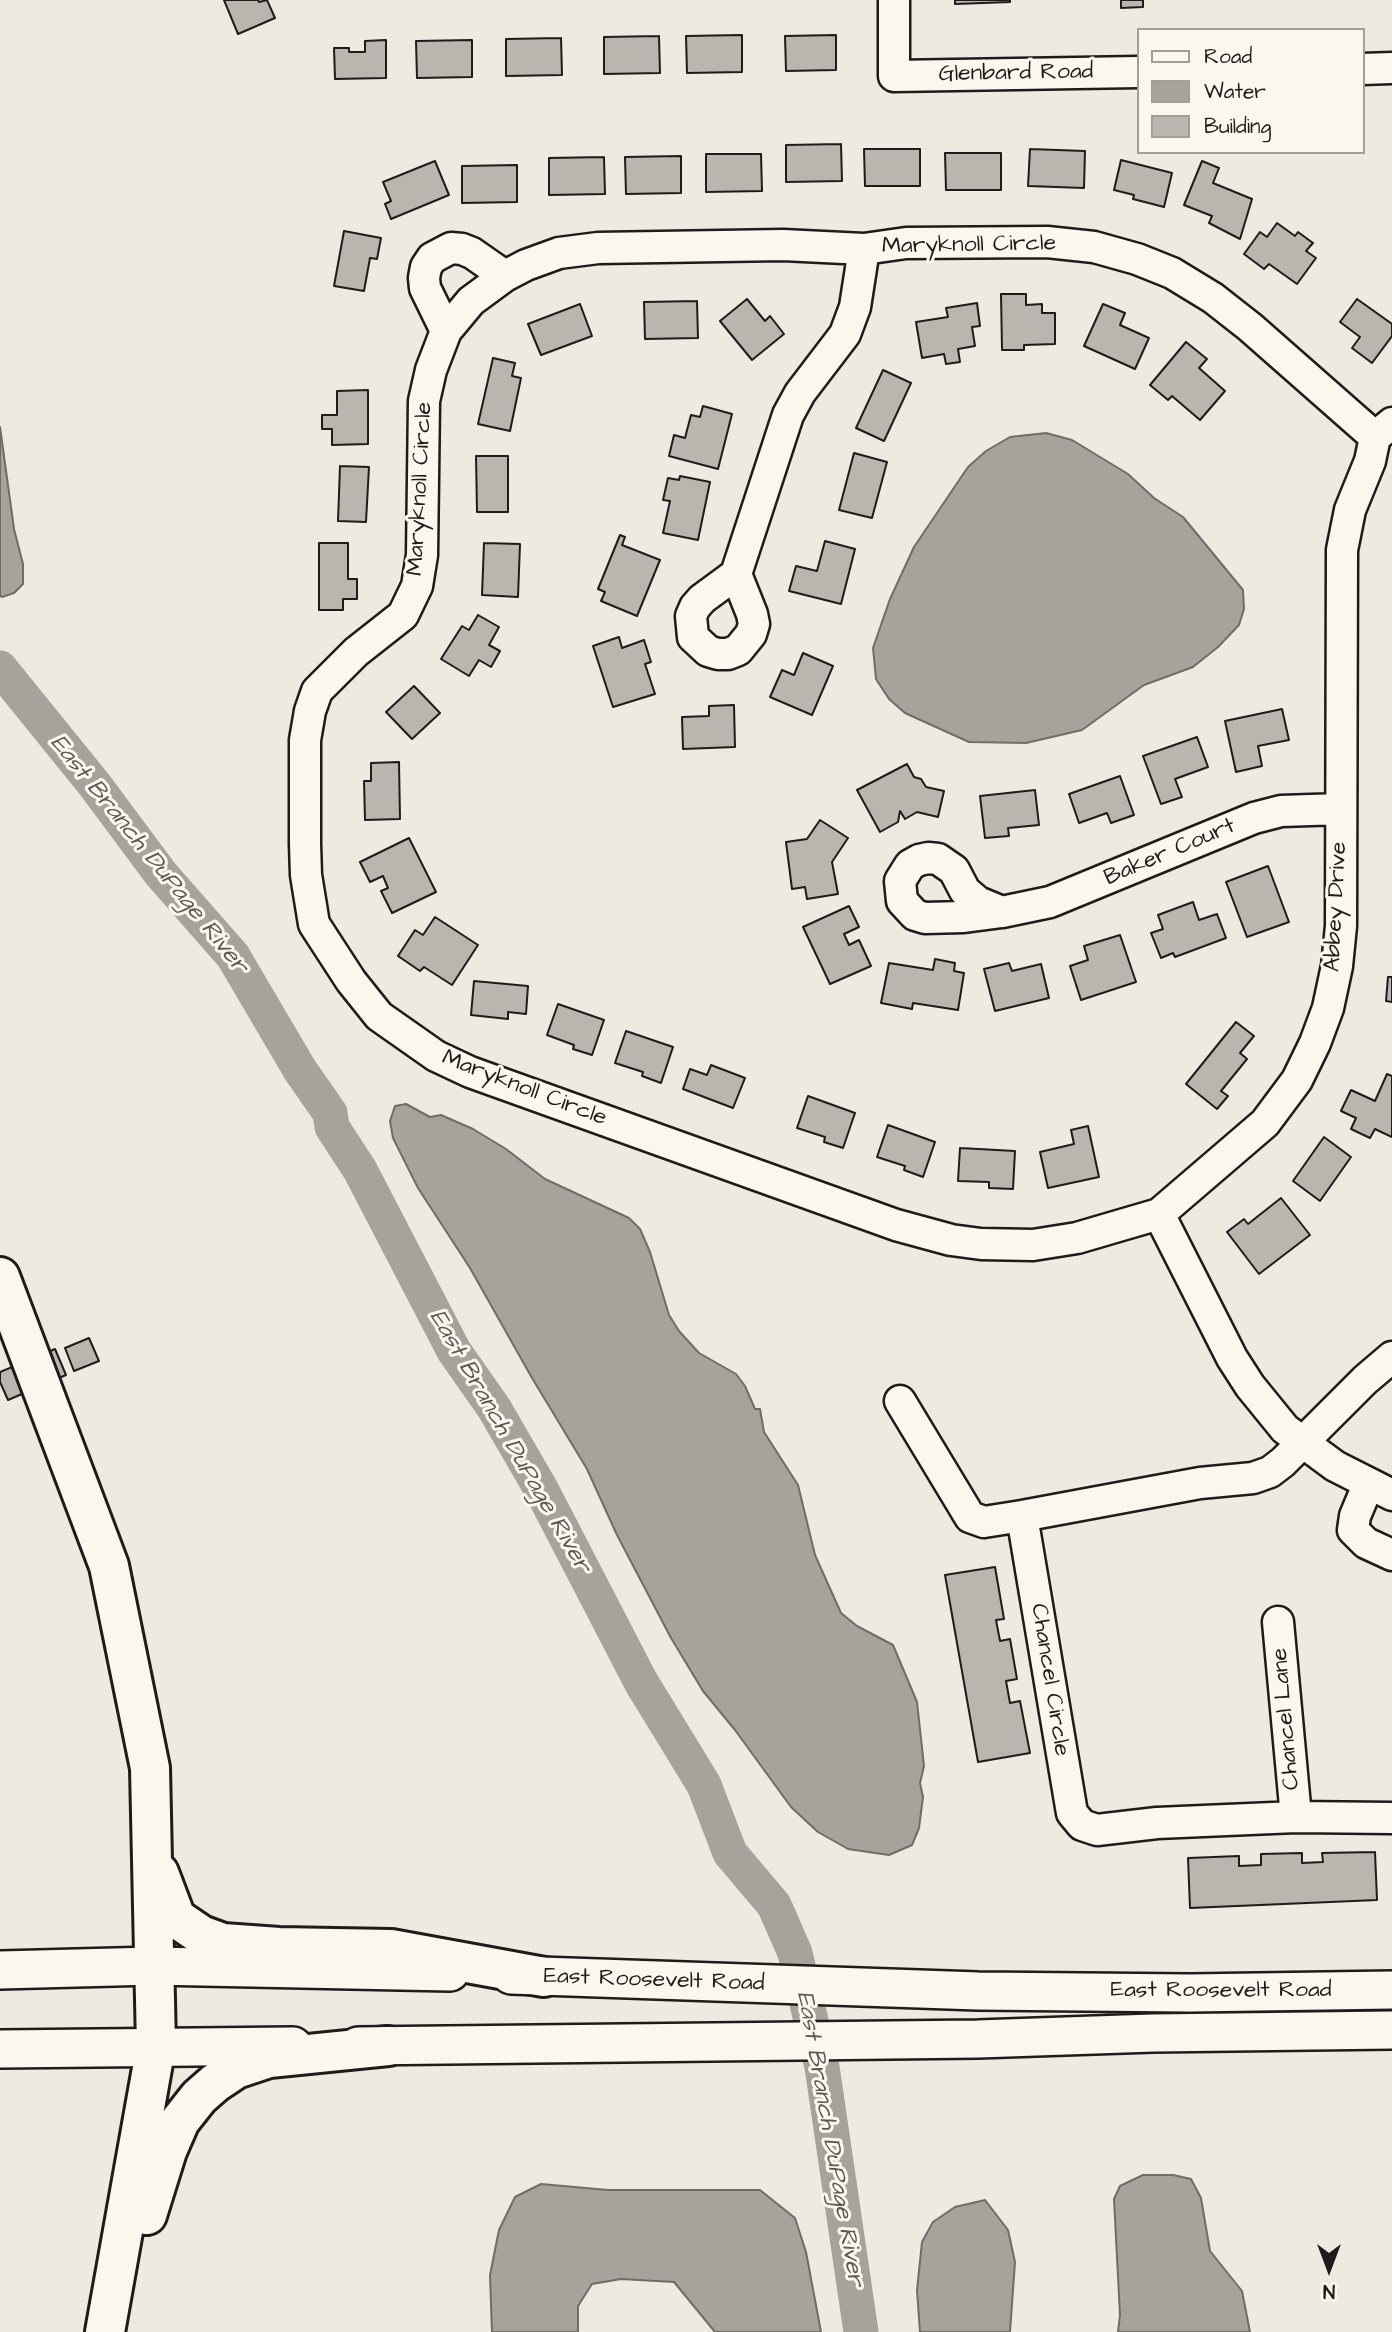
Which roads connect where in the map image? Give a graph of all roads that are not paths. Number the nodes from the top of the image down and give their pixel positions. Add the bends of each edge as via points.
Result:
1 (894, 0) edge
2 (1392, 68) edge
3 (1364, 69) edge
4 (1136, 72) edge
5 (864, 249) junction
6 (505, 276) junction
7 (446, 331) junction
8 (1383, 430) edge
9 (736, 574) dead end
10 (1341, 810) junction
11 (1002, 912) dead end
12 (1159, 1214) junction
13 (0, 1277) edge
14 (1392, 1357) edge
15 (900, 1401) dead end
16 (1302, 1442) junction
17 (1380, 1490) edge
18 (1022, 1516) junction
19 (1392, 1555) edge
20 (1278, 1622) dead end
21 (1296, 1817) junction
22 (1392, 1818) edge
23 (152, 1856) junction
24 (153, 1966) junction
25 (0, 1970) edge
26 (544, 1977) junction
27 (1392, 1990) edge
28 (1190, 1993) junction
29 (1392, 2030) edge
30 (1191, 2032) junction
31 (156, 2046) junction
32 (388, 2046) junction
33 (0, 2049) edge
34 (105, 2332) edge
35 (114, 2332) edge

1 - 4 street, Glenbard Road via 894,76
2 - 3 street
5 - 6 street, Maryknoll Circle via 783,245 580,249 542,258
5 - 8 street, Maryknoll Circle via 905,243 1047,242 1136,258 1213,298
5 - 9 street via 848,325 788,415
6 - 7 street, Maryknoll Circle via 471,301
6 - 7 street via 462,249 451,248 432,258 426,267 425,288
7 - 12 street, Maryknoll Circle via 424,401 422,555 417,586 403,615 317,691 305,740 305,855 314,924 379,1016 436,1056 470,1072 934,1236 981,1244 1033,1245 1077,1238
8 - 10 street, Abbey Drive via 1350,510 1342,550
10 - 11 street, Baker Court via 1281,811 1254,818 1050,902
10 - 12 street, Abbey Drive via 1337,966 1315,1043 1297,1080 1265,1123
12 - 16 street via 1232,1358 1285,1429
13 - 23 highway via 108,1566 150,1768
14 - 16 street
15 - 18 street via 970,1517 984,1522
16 - 17 street
16 - 18 street via 1283,1462 1254,1478 1187,1485
17 - 19 street via 1355,1516 1353,1530 1366,1543
18 - 21 street, Chancel Circle via 1076,1820 1097,1830
20 - 21 street, Chancel Lane
21 - 22 street, Chancel Circle
23 - 24 highway
23 - 26 highway via 176,1917 201,1935 223,1943 391,1949
24 - 25 main road, East Roosevelt Road
24 - 26 main road, East Roosevelt Road
24 - 31 highway
26 - 28 main road, East Roosevelt Road
27 - 28 main road, East Roosevelt Road
28 - 30 main road
29 - 30 main road, East Roosevelt Road
30 - 32 main road, East Roosevelt Road
31 - 32 main road, East Roosevelt Road
31 - 33 main road, East Roosevelt Road
31 - 34 highway
32 - 35 highway via 270,2058 236,2069 199,2097 180,2122 153,2189

